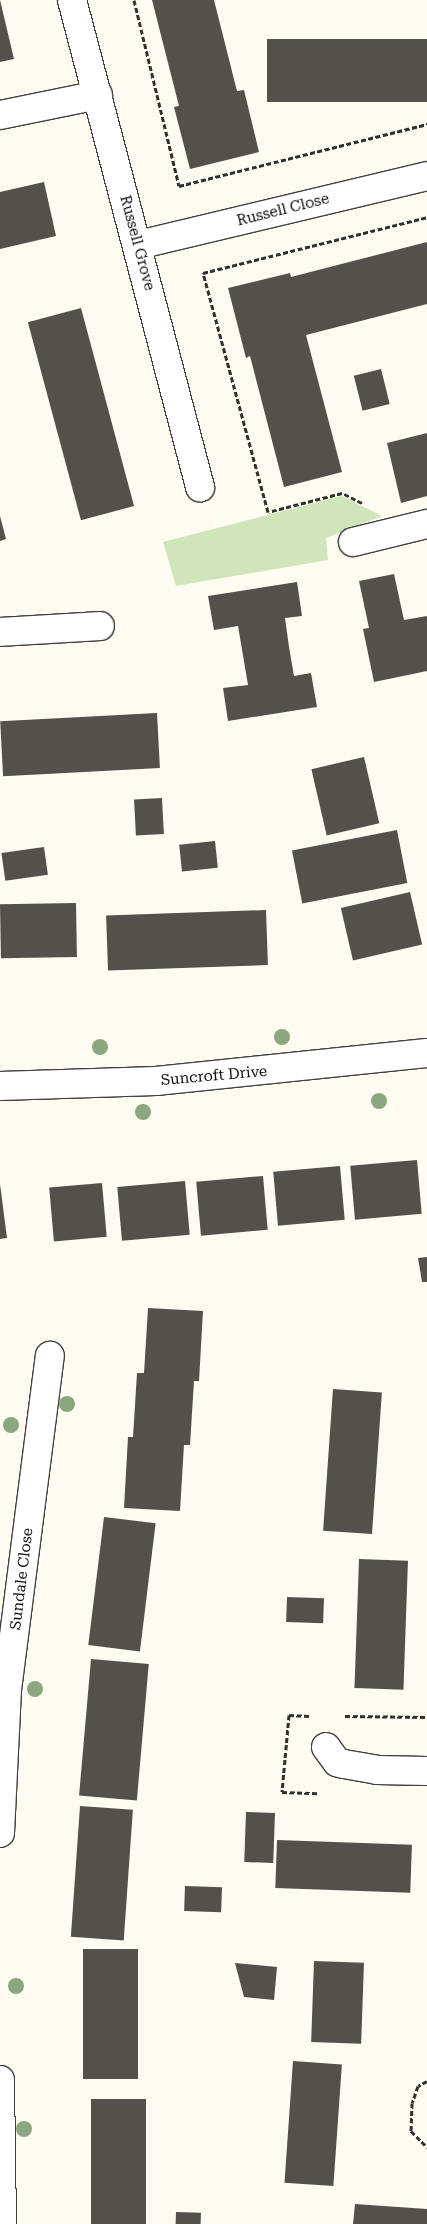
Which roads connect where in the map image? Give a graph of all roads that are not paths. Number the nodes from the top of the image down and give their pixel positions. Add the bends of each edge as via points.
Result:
1 (72, 0) edge
2 (98, 95) junction
3 (0, 115) edge
4 (427, 176) edge
5 (138, 245) junction
6 (200, 487) dead end
7 (427, 524) edge
8 (353, 542) dead end
9 (100, 626) dead end
10 (0, 632) edge
11 (427, 1053) edge
12 (0, 1086) edge
13 (50, 1356) dead end
14 (326, 1747) dead end
15 (427, 1771) edge
16 (0, 1833) edge
17 (0, 2080) edge
18 (2, 2224) edge

1 - 2 street, Russell Grove
2 - 3 street
2 - 5 street, Russell Grove
4 - 5 street, Russell Close
5 - 6 street, Russell Grove
7 - 8 street
9 - 10 street
11 - 12 street, Suncroft Drive via 156,1081
13 - 16 street, Sundale Close via 7,1690
14 - 15 street via 338,1762 344,1764 377,1770
17 - 18 street

